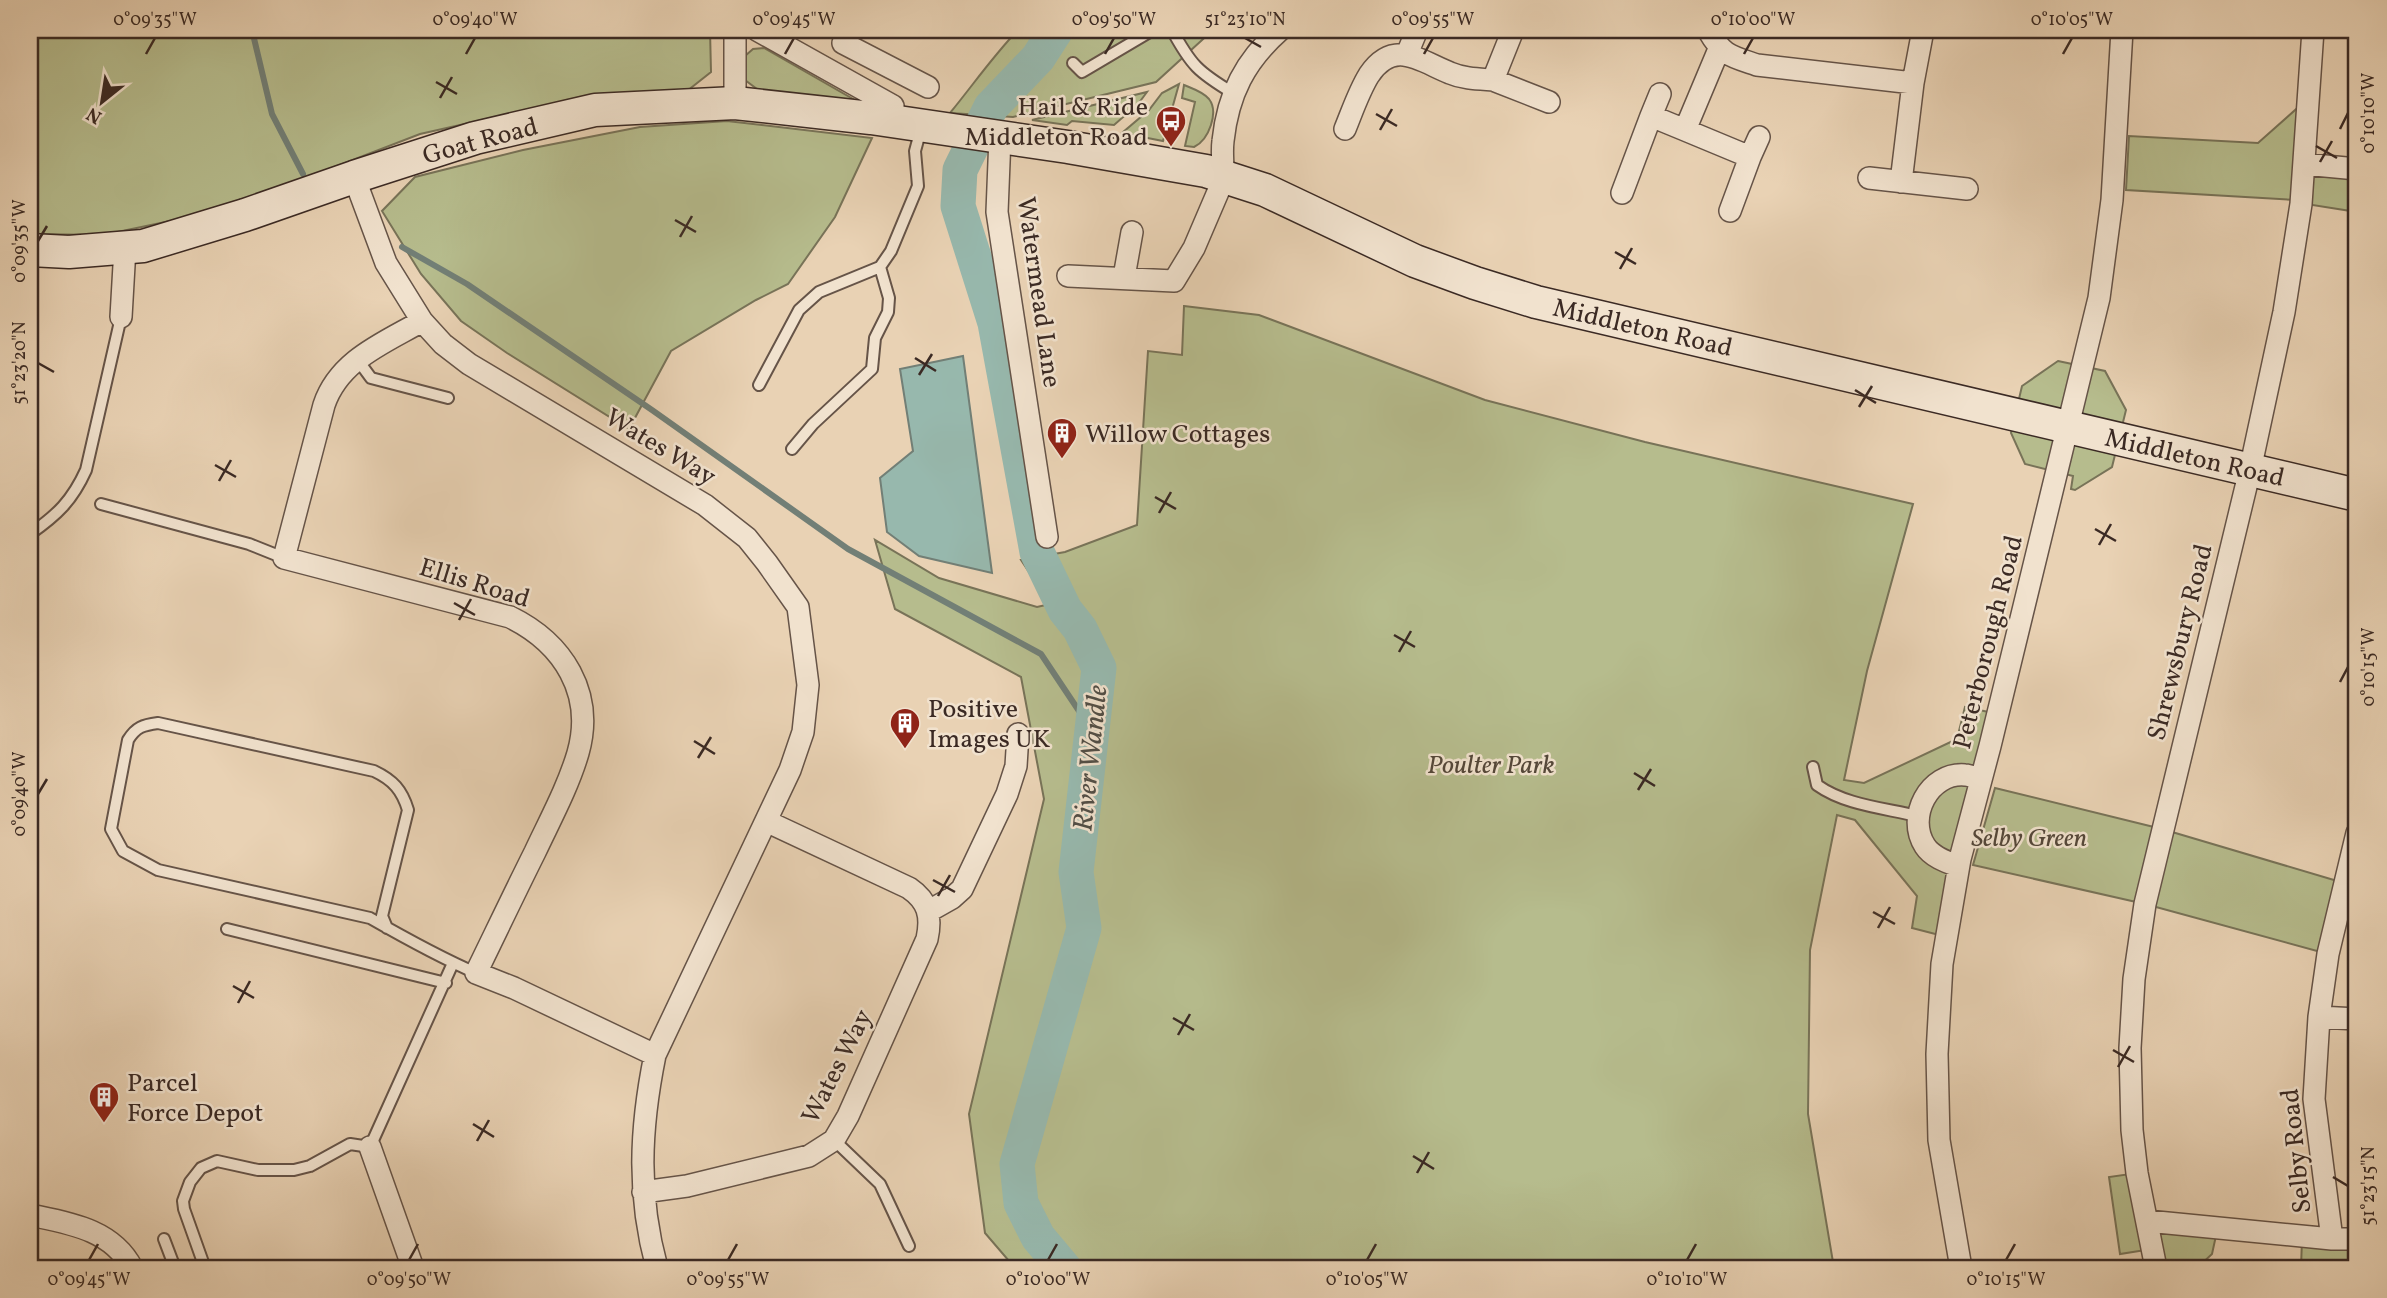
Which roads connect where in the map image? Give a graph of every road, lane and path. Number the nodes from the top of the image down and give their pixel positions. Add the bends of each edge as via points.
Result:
1 (735, 30) edge
2 (757, 30) edge
3 (1153, 30) edge
4 (1172, 30) edge
5 (1280, 30) edge
6 (1416, 30) edge
7 (1513, 30) edge
8 (1709, 30) edge
9 (1923, 30) edge
10 (2122, 30) edge
11 (2313, 30) edge
12 (845, 36) edge
13 (1719, 49) junction
14 (1407, 54) junction
15 (1073, 63) dead end
16 (828, 70) junction
17 (1493, 80) junction
18 (1913, 83) junction
19 (928, 87) dead end
20 (1233, 93) junction
21 (1660, 94) dead end
22 (1549, 102) dead end
23 (735, 103) junction
24 (893, 106) dead end
25 (1651, 116) junction
26 (931, 127) junction
27 (1345, 129) dead end
28 (1685, 130) junction
29 (1000, 137) junction
30 (2304, 164) junction
31 (2357, 169) edge
32 (1223, 176) junction
33 (354, 177) junction
34 (1869, 178) dead end
35 (1901, 181) junction
36 (1967, 189) dead end
37 (1622, 193) dead end
38 (1730, 211) dead end
39 (1132, 232) dead end
40 (125, 248) junction
41 (30, 250) edge
42 (880, 267) junction
43 (1068, 276) dead end
44 (1124, 277) junction
45 (121, 317) joint
46 (422, 320) junction
47 (356, 359) junction
48 (759, 385) dead end
49 (448, 398) dead end
50 (2068, 427) junction
51 (792, 449) dead end
52 (2250, 470) junction
53 (2357, 495) edge
54 (101, 504) dead end
55 (30, 534) edge
56 (1047, 537) dead end
57 (285, 558) junction
58 (1018, 734) dead end
59 (1813, 766) dead end
60 (1981, 780) junction
61 (1917, 816) junction
62 (766, 821) junction
63 (2357, 834) edge
64 (1958, 866) junction
65 (929, 911) junction
66 (387, 928) junction
67 (227, 929) dead end
68 (453, 963) junction
69 (476, 973) junction
70 (446, 983) junction
71 (2319, 1017) junction
72 (2357, 1019) edge
73 (655, 1055) junction
74 (834, 1140) junction
75 (370, 1147) junction
76 (643, 1192) junction
77 (30, 1215) edge
78 (2147, 1221) junction
79 (2357, 1238) edge
80 (164, 1239) dead end
81 (2332, 1239) junction
82 (909, 1246) dead end
83 (132, 1268) edge
84 (174, 1268) edge
85 (205, 1268) edge
86 (413, 1268) edge
87 (657, 1268) edge
88 (1961, 1268) edge
89 (2156, 1268) edge

1 - 23 street
2 - 16 street
3 - 15 lane via 1083,72
4 - 20 lane via 1189,61
5 - 20 street via 1261,47
6 - 14 street
7 - 17 street
8 - 13 street
9 - 18 street
10 - 50 street, Peterborough Road via 2104,269
11 - 30 street, Shrewsbury Road
12 - 16 street
12 - 19 street
13 - 18 street via 1757,65
13 - 28 street
14 - 17 street via 1459,76
14 - 27 street via 1379,63
16 - 24 street
17 - 22 street
18 - 35 street
20 - 32 street via 1222,144
21 - 25 street
23 - 26 street, Goat Road
23 - 33 street, Goat Road via 595,110 475,138
25 - 28 street
25 - 37 street
26 - 29 street, Middleton Road
26 - 42 lane via 915,150 918,186
28 - 38 street via 1754,147
29 - 32 street, Middleton Road
29 - 56 street, Watermead Lane via 997,212
30 - 31 street
30 - 52 street, Shrewsbury Road via 2284,312
32 - 44 street via 1194,248 1174,281
32 - 50 street, Middleton Road via 1265,190 1415,261 1475,284
33 - 40 street, Goat Road via 200,230
33 - 46 street, Wates Way via 386,263
34 - 35 street
35 - 36 street
39 - 44 street
40 - 41 street, Goat Road
40 - 45 street
42 - 48 lane via 819,292 799,310
42 - 51 lane via 888,312 875,338 872,369
43 - 44 street
45 - 55 lane via 80,485 63,509
46 - 47 street
46 - 62 street, Wates Way via 469,364 705,505 747,538 798,607 808,685 803,732
47 - 49 lane via 371,378
47 - 57 street via 328,392
50 - 52 street, Middleton Road
50 - 60 street, Peterborough Road
52 - 53 street, Middleton Road
52 - 78 street, Shrewsbury Road via 2147,891 2134,979 2130,1048 2133,1130
54 - 57 lane
57 - 69 street, Ellis Road via 510,617 544,637 574,680 583,712 578,753
58 - 65 street via 1016,766 1007,794 962,889
59 - 61 lane via 1817,785 1827,792
60 - 61 street via 1966,775 1950,777 1923,800
60 - 64 street, Peterborough Road
61 - 64 street via 1926,849
62 - 65 street via 909,888
62 - 73 street, Wates Way
63 - 71 street, Selby Road via 2328,954
64 - 88 street, Peterborough Road via 1942,964 1937,1054 1939,1140
65 - 74 street, Wates Way via 927,939
66 - 66 lane via 370,918 158,870 123,851 111,829 128,740 134,730 158,723 374,771 388,778 408,810 382,916
66 - 68 lane
67 - 70 lane
68 - 69 lane
68 - 70 lane
69 - 73 street
70 - 75 lane
71 - 72 street
71 - 81 street, Selby Road via 2314,1099
73 - 76 street, Wates Way via 645,1103
74 - 76 street, Wates Way via 798,1160
74 - 82 lane via 880,1184
75 - 85 lane via 350,1144 294,1170 258,1170 217,1161 201,1168 183,1201
75 - 86 street
76 - 87 street, Wates Way
77 - 83 street via 93,1231 123,1254
78 - 81 street
78 - 89 street, Shrewsbury Road
79 - 81 street
80 - 84 lane

